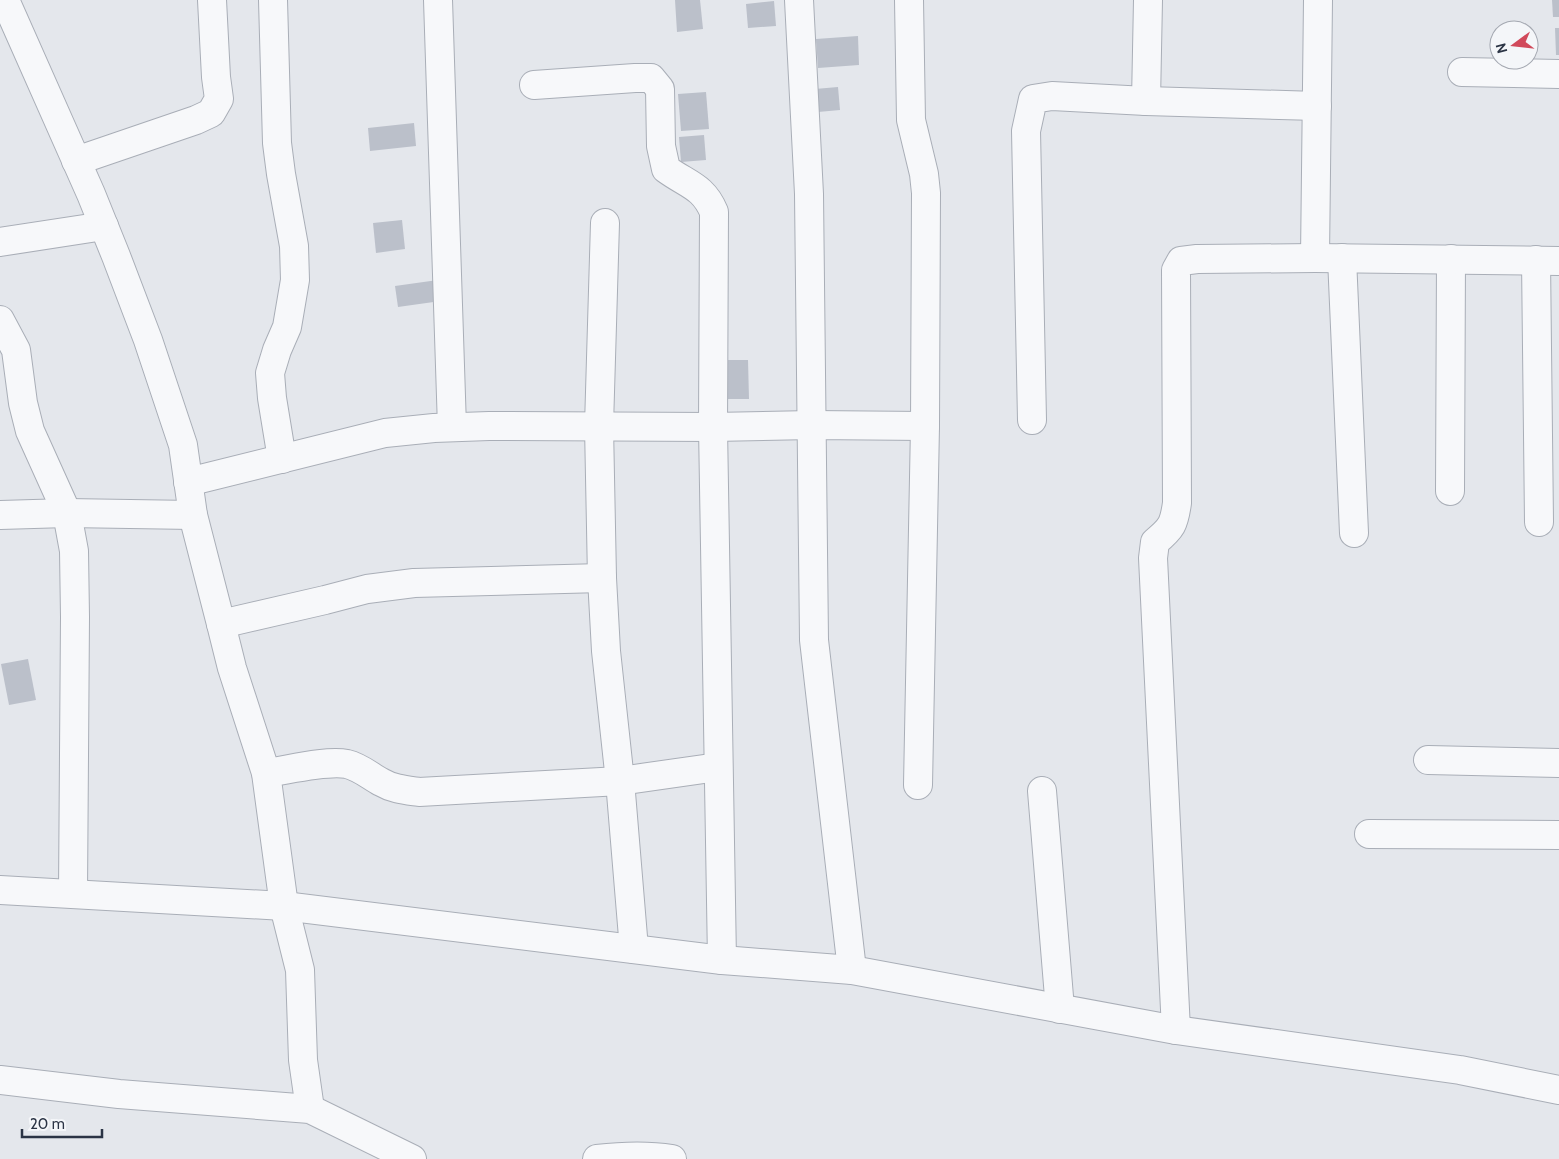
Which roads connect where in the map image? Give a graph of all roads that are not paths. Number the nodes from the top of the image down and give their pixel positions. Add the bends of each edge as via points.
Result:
1 (5, 0) edge
2 (212, 0) edge
3 (273, 0) edge
4 (438, 0) edge
5 (799, 0) edge
6 (909, 0) edge
7 (1148, 0) edge
8 (1318, 0) edge
9 (1462, 72) dead end
10 (1559, 74) edge
11 (534, 85) dead end
12 (1146, 101) junction
13 (1317, 106) junction
14 (76, 161) junction
15 (604, 224) dead end
16 (104, 226) junction
17 (0, 242) edge
18 (1315, 258) junction
19 (1342, 258) junction
20 (1451, 259) junction
21 (1547, 261) edge
22 (0, 320) edge
23 (1032, 420) dead end
24 (812, 425) junction
25 (599, 426) junction
26 (924, 426) junction
27 (452, 427) junction
28 (714, 427) junction
29 (282, 459) junction
30 (188, 482) junction
31 (1450, 491) dead end
32 (67, 513) junction
33 (193, 514) junction
34 (0, 515) edge
35 (1539, 522) dead end
36 (1354, 532) dead end
37 (602, 578) junction
38 (221, 624) junction
39 (1428, 760) dead end
40 (1559, 763) edge
41 (718, 766) junction
42 (266, 773) junction
43 (620, 780) junction
44 (918, 785) dead end
45 (1042, 791) dead end
46 (1369, 834) dead end
47 (1559, 835) edge
48 (0, 890) edge
49 (74, 893) junction
50 (284, 906) junction
51 (634, 949) junction
52 (722, 960) junction
53 (852, 970) junction
54 (1060, 1008) junction
55 (1176, 1030) junction
56 (0, 1080) edge
57 (1559, 1090) edge
58 (310, 1109) junction
59 (412, 1159) edge
60 (597, 1159) edge
61 (672, 1159) edge

1 - 14 street
2 - 14 street via 219,99 211,113
3 - 29 street via 277,143 294,246 295,280 287,327 270,373
4 - 27 street
5 - 24 street via 809,194
6 - 26 street via 911,120 926,193
7 - 12 street
8 - 13 street
9 - 10 street
11 - 28 street via 651,78 660,89 661,146 666,169 700,190 714,212
12 - 13 street
12 - 23 street via 1052,96 1034,99 1026,131
13 - 18 street
14 - 16 street
15 - 25 street
16 - 17 street
16 - 30 street via 148,340 182,445
18 - 19 street
18 - 55 street via 1197,259 1181,261 1176,270 1177,503 1174,522 1155,542 1153,558
19 - 20 street
19 - 36 street
20 - 21 street
20 - 31 street
21 - 35 street
22 - 32 street via 16,350 30,431
24 - 26 street
24 - 28 street
24 - 53 street via 814,640
25 - 27 street
25 - 28 street
25 - 37 street
26 - 44 street
27 - 29 street via 385,433
28 - 41 street
29 - 30 street
30 - 33 street
32 - 33 street
32 - 34 street
32 - 49 street via 74,551 75,586
33 - 38 street
37 - 38 street via 405,584 367,589
37 - 43 street
38 - 42 street
39 - 40 street
41 - 43 street
41 - 52 street
42 - 43 street via 347,764 396,789 419,792
42 - 50 street
43 - 51 street
45 - 54 street
46 - 47 street
48 - 49 street
49 - 50 street
50 - 51 street
50 - 58 street via 300,970 303,1060
51 - 52 street
52 - 53 street
53 - 54 street
54 - 55 street
55 - 57 street via 1460,1070
56 - 58 street via 120,1094
58 - 59 street
60 - 61 street via 630,1156

